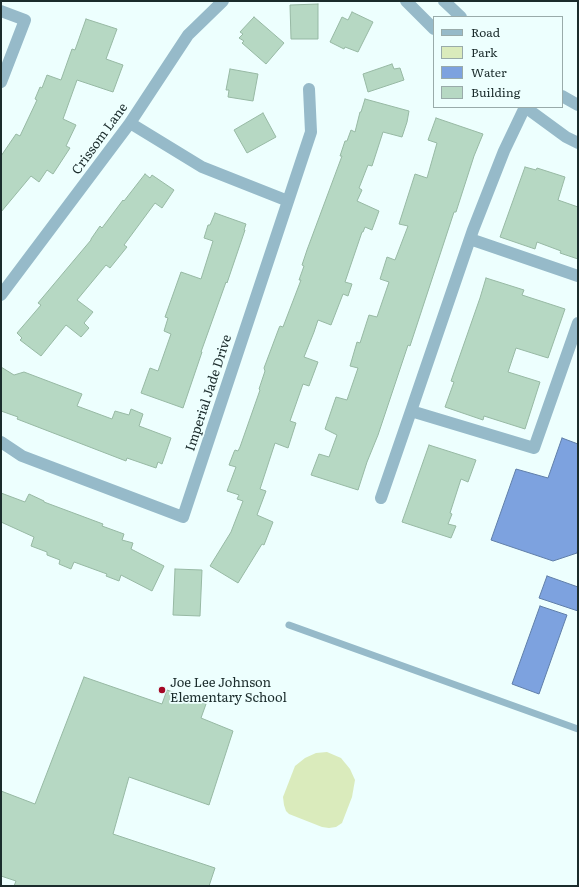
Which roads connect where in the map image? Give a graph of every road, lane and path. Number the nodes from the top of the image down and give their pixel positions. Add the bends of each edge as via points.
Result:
1 (223, 1) edge
2 (406, 1) edge
3 (444, 1) edge
4 (1, 11) edge
5 (460, 16) edge
6 (433, 28) edge
7 (1, 82) edge
8 (310, 89) dead end
9 (563, 97) edge
10 (578, 105) edge
11 (525, 108) edge
12 (526, 108) edge
13 (130, 123) junction
14 (578, 143) edge
15 (288, 201) junction
16 (470, 239) junction
17 (578, 276) edge
18 (1, 294) edge
19 (578, 323) edge
20 (411, 411) junction
21 (1, 442) edge
22 (381, 498) dead end
23 (289, 624) dead end
24 (578, 729) edge

1 - 13 street, Crissom Lane via 188,35
2 - 6 street
3 - 5 street
4 - 7 street via 25,20
8 - 15 street, Imperial Jade Drive via 311,132
9 - 10 street
11 - 16 street via 504,151
12 - 14 street
13 - 15 street via 202,166
13 - 18 street, Crissom Lane
15 - 21 street, Imperial Jade Drive via 183,517 22,456
16 - 17 street
16 - 20 street
19 - 20 street via 534,448
20 - 22 street
23 - 24 lane

